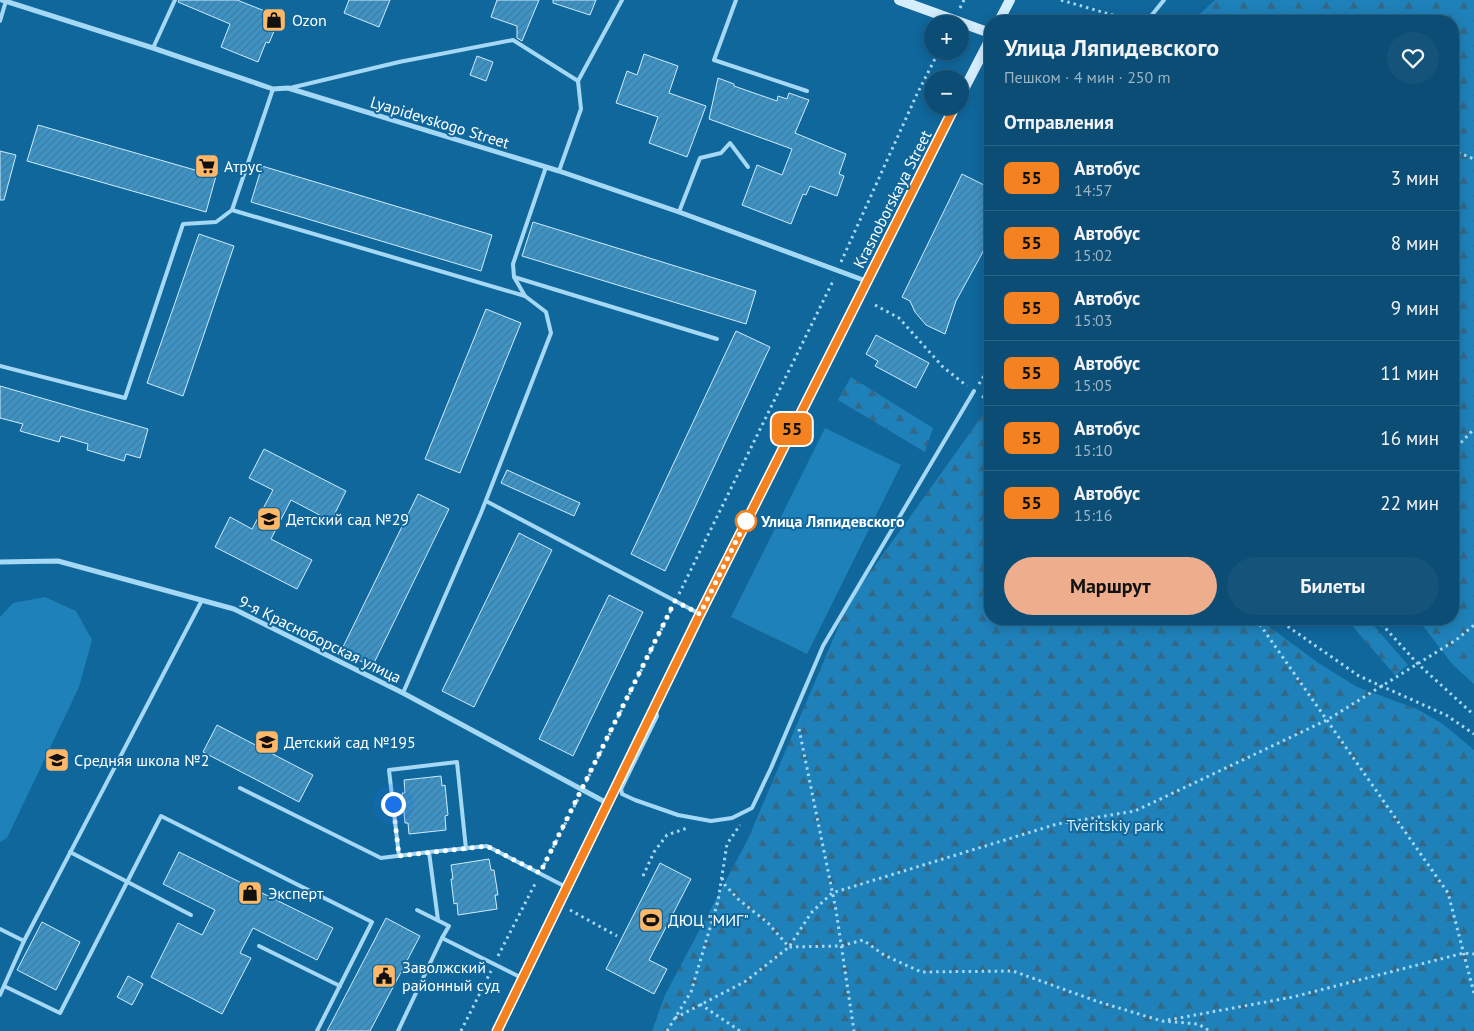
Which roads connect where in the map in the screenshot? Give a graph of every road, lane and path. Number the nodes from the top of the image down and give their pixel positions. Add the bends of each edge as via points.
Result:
1 (175, 0) edge
2 (622, 0) edge
3 (736, 0) edge
4 (899, 0) edge
5 (1010, 0) edge
6 (1061, 0) edge
7 (1164, 0) edge
8 (4, 1) edge
9 (1002, 15) edge
10 (1112, 15) edge
11 (1152, 15) edge
12 (0, 21) edge
13 (984, 31) edge
14 (154, 48) junction
15 (984, 50) edge
16 (934, 60) edge
17 (969, 79) edge
18 (578, 81) junction
19 (288, 88) junction
20 (273, 89) junction
21 (807, 92) dead end
22 (950, 115) edge
23 (1459, 153) edge
24 (1474, 159) edge
25 (546, 167) junction
26 (748, 167) dead end
27 (559, 171) junction
28 (232, 210) junction
29 (679, 212) junction
30 (838, 270) junction
31 (514, 277) junction
32 (866, 281) junction
33 (525, 296) junction
34 (875, 305) dead end
35 (717, 339) dead end
36 (0, 366) edge
37 (974, 391) joint
38 (1474, 429) edge
39 (1459, 445) edge
40 (486, 501) junction
41 (0, 562) edge
42 (675, 601) junction
43 (201, 602) junction
44 (700, 614) junction
45 (1260, 625) edge
46 (1286, 625) edge
47 (1382, 625) edge
48 (1474, 625) edge
49 (1418, 664) junction
50 (1382, 687) junction
51 (403, 692) junction
52 (655, 704) junction
53 (795, 711) junction
54 (1474, 715) edge
55 (1327, 720) junction
56 (1474, 734) edge
57 (240, 788) dead end
58 (582, 790) junction
59 (607, 803) junction
60 (752, 808) junction
61 (688, 827) dead end
62 (466, 849) junction
63 (70, 852) junction
64 (429, 852) junction
65 (399, 856) junction
66 (540, 873) junction
67 (643, 876) dead end
68 (722, 878) junction
69 (127, 881) junction
70 (566, 887) junction
71 (832, 893) junction
72 (558, 903) junction
73 (417, 910) dead end
74 (191, 915) dead end
75 (438, 920) junction
76 (0, 929) edge
77 (617, 936) dead end
78 (442, 938) junction
79 (24, 941) junction
80 (259, 946) dead end
81 (841, 946) junction
82 (789, 947) junction
83 (1464, 953) junction
84 (1474, 954) edge
85 (494, 964) junction
86 (522, 978) junction
87 (4, 986) junction
88 (340, 986) junction
89 (1474, 992) edge
90 (0, 995) edge
91 (700, 1004) junction
92 (675, 1018) junction
93 (1162, 1021) junction
94 (316, 1031) edge
95 (398, 1031) edge
96 (461, 1031) edge
97 (497, 1031) edge
98 (667, 1031) edge
99 (740, 1031) edge
100 (854, 1031) edge
101 (1210, 1031) edge

1 - 14 lane
2 - 18 lane
3 - 21 lane via 714,60
4 - 13 street
5 - 9 street
6 - 10 path
7 - 11 lane
8 - 12 lane
8 - 14 street, Lyapidevskogo Street
14 - 20 street, Lyapidevskogo Street
15 - 17 street
16 - 30 path
18 - 19 lane via 514,40
18 - 27 lane via 581,109
19 - 20 street, Lyapidevskogo Street
19 - 25 street, Lyapidevskogo Street
20 - 28 lane
22 - 32 street, Krasnoborskaya Street
23 - 24 path
25 - 27 street, Lyapidevskogo Street
25 - 31 lane via 513,264
26 - 29 lane via 730,143 721,153 700,158
27 - 29 street, Lyapidevskogo Street
28 - 33 lane
28 - 36 lane via 216,222 184,224 125,398
29 - 30 street, Lyapidevskogo Street
30 - 32 street, Lyapidevskogo Street
30 - 42 path
31 - 33 lane
31 - 35 lane
32 - 44 street, Krasnoborskaya Street
33 - 40 lane via 546,312 551,333
34 - 37 path via 899,318 943,367
37 - 53 lane via 823,646
38 - 39 path
40 - 42 lane
40 - 51 lane
41 - 43 street, 9-я Красноборская улица via 58,561
42 - 44 lane
42 - 58 path
43 - 51 street, 9-я Красноборская улица via 234,610
43 - 63 lane
44 - 52 street, Krasnoborskaya Street
45 - 55 path
46 - 50 path via 1359,676
47 - 49 path
48 - 49 path
49 - 50 path
49 - 54 path
50 - 55 path
50 - 56 path via 1446,715
51 - 58 street, 9-я Красноборская улица
52 - 59 street, Krasnoborskaya Street
52 - 60 lane via 657,716 620,789 622,794 678,815 711,821 732,818
53 - 60 lane
53 - 71 path
55 - 71 path via 1135,811 1057,824
55 - 83 path via 1448,893
57 - 65 lane via 381,858
58 - 59 street, 9-я Красноборская улица
58 - 66 path
59 - 70 street, Krasnoborskaya Street
60 - 68 path via 727,844
61 - 67 path via 667,835 654,852
62 - 64 lane
62 - 65 lane via 457,762 389,770
62 - 66 lane via 487,846
63 - 69 lane
63 - 79 lane
64 - 65 lane
64 - 75 lane
66 - 70 lane
66 - 85 path
68 - 82 path via 738,899 768,923
68 - 92 path via 691,992
69 - 74 lane
69 - 87 lane via 60,1013
69 - 88 lane via 162,816 372,922
70 - 72 street, Krasnoborskaya Street
71 - 81 path
71 - 82 path via 811,913
72 - 77 path
72 - 86 street, Krasnoborskaya Street
73 - 75 lane
75 - 78 lane via 449,926
76 - 79 lane
78 - 85 lane
78 - 95 lane
79 - 87 lane
80 - 88 lane
81 - 82 path
81 - 93 path via 863,940 884,955 921,972 1013,971
81 - 100 path
82 - 91 path via 746,981
83 - 84 path
83 - 89 path
83 - 93 path via 1293,997
85 - 86 lane
85 - 96 path
86 - 97 street, Krasnoborskaya Street
87 - 90 lane
88 - 94 lane
91 - 92 path
91 - 99 path
92 - 98 path
93 - 101 path via 1198,1024

